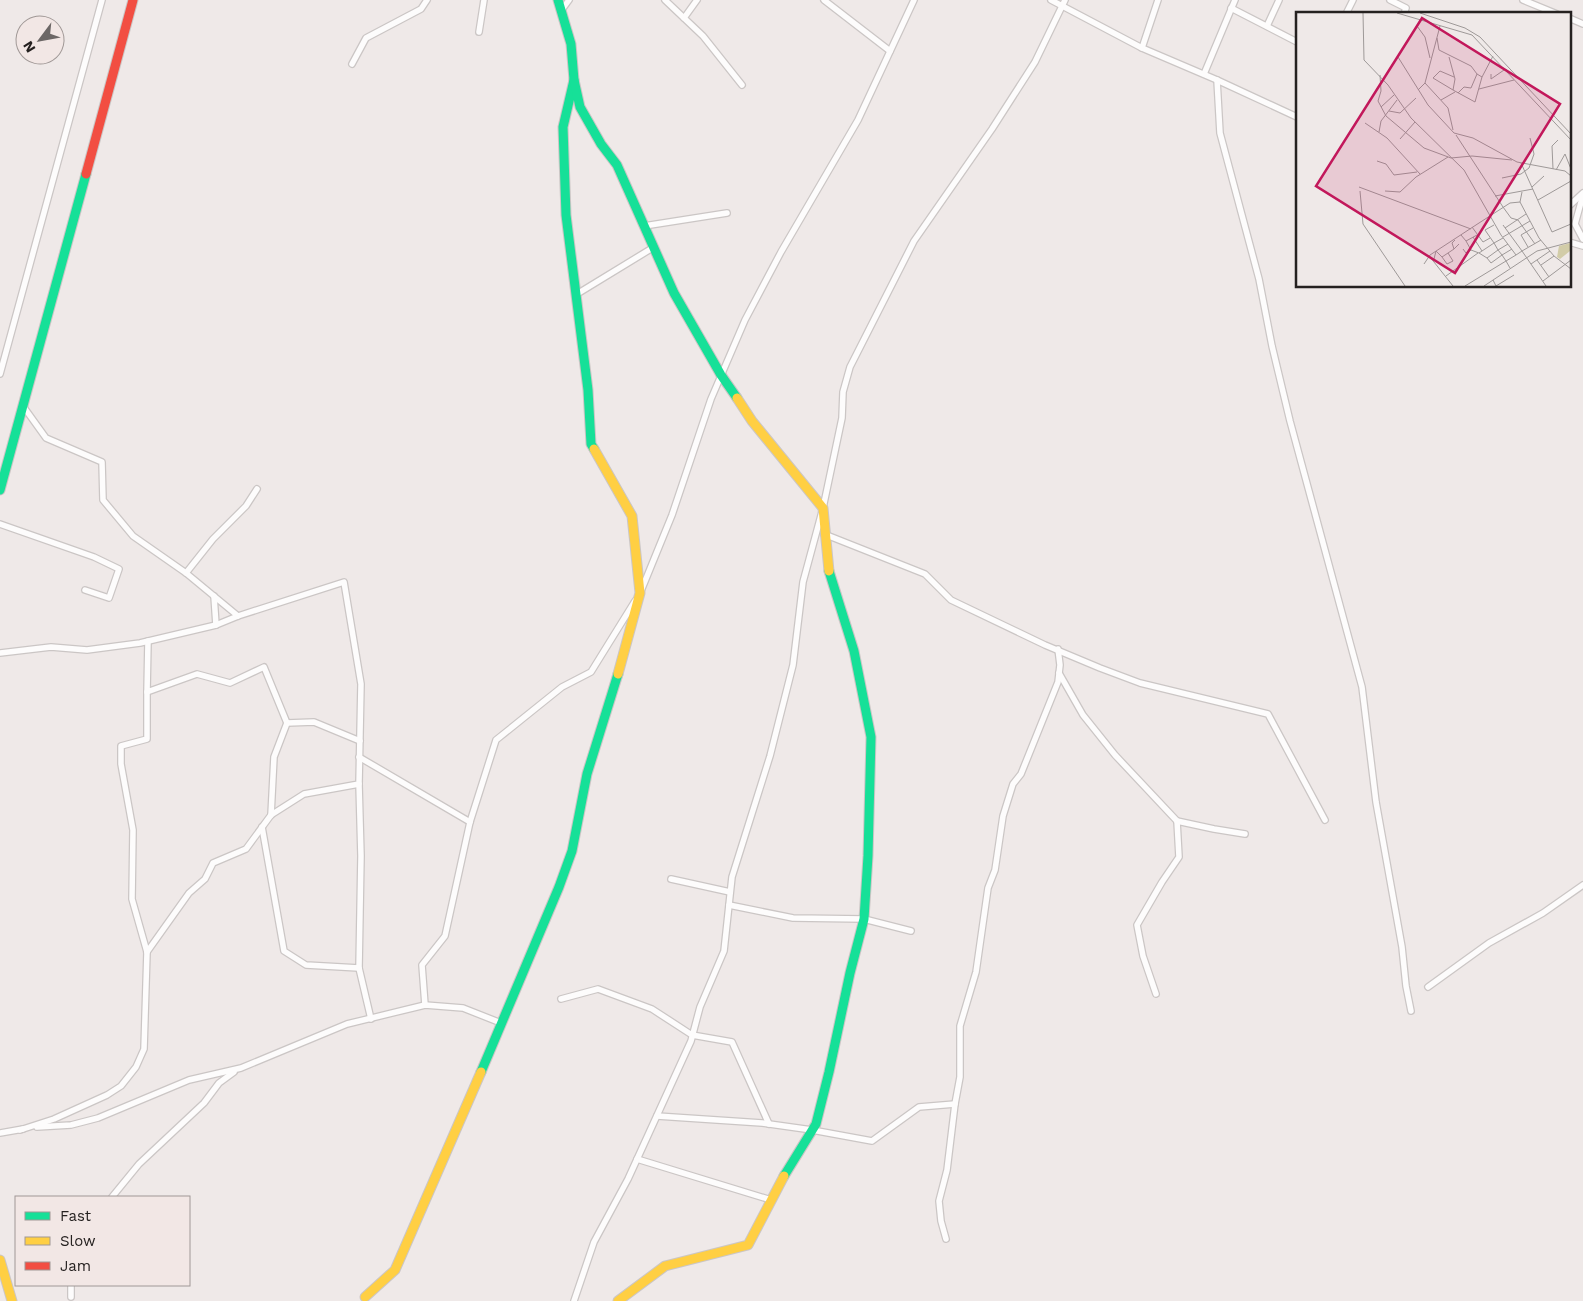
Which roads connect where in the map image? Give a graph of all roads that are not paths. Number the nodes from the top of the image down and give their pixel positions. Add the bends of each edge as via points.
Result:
1 (102, 0) edge
2 (133, 0) edge
3 (427, 0) edge
4 (484, 0) edge
5 (558, 0) edge
6 (569, 0) edge
7 (665, 0) edge
8 (697, 0) edge
9 (824, 0) edge
10 (914, 0) edge
11 (1051, 0) edge
12 (1158, 0) edge
13 (1235, 0) edge
14 (1279, 0) edge
15 (1353, 0) edge
16 (1390, 0) edge
17 (1523, 0) edge
18 (1064, 3) edge
19 (1231, 8) junction
20 (561, 11) junction
21 (1347, 12) edge
22 (1405, 12) edge
23 (1553, 12) edge
24 (684, 18) junction
25 (1570, 18) edge
26 (1583, 24) edge
27 (1267, 26) junction
28 (479, 32) dead end
29 (1296, 41) edge
30 (1142, 48) junction
31 (890, 51) junction
32 (352, 64) dead end
33 (1204, 74) junction
34 (574, 80) junction
35 (1218, 80) junction
36 (742, 84) dead end
37 (1296, 117) edge
38 (1583, 194) edge
39 (1570, 205) edge
40 (727, 213) dead end
41 (644, 226) junction
42 (1583, 239) edge
43 (1570, 242) edge
44 (1583, 246) edge
45 (654, 247) junction
46 (577, 294) junction
47 (0, 374) edge
48 (721, 375) junction
49 (23, 406) junction
50 (257, 489) dead end
51 (0, 490) edge
52 (823, 508) junction
53 (0, 524) edge
54 (821, 533) junction
55 (186, 573) junction
56 (85, 590) dead end
57 (640, 593) junction
58 (214, 596) junction
59 (238, 616) junction
60 (216, 625) junction
61 (148, 641) junction
62 (1058, 649) junction
63 (0, 653) edge
64 (1059, 673) junction
65 (147, 692) junction
66 (287, 723) junction
67 (360, 741) junction
68 (359, 757) junction
69 (359, 784) junction
70 (271, 815) junction
71 (1325, 820) dead end
72 (1177, 821) junction
73 (470, 822) junction
74 (262, 827) junction
75 (1245, 834) dead end
76 (671, 879) dead end
77 (1583, 886) edge
78 (730, 892) junction
79 (729, 905) junction
80 (864, 919) junction
81 (911, 931) dead end
82 (147, 952) junction
83 (359, 968) junction
84 (1428, 987) dead end
85 (1156, 994) dead end
86 (561, 999) dead end
87 (425, 1005) junction
88 (1411, 1012) dead end
89 (371, 1019) junction
90 (500, 1023) junction
91 (692, 1035) junction
92 (241, 1068) junction
93 (955, 1104) junction
94 (657, 1116) junction
95 (769, 1124) junction
96 (20, 1130) junction
97 (812, 1130) junction
98 (0, 1133) edge
99 (637, 1159) junction
100 (113, 1196) edge
101 (771, 1200) junction
102 (946, 1239) dead end
103 (0, 1260) edge
104 (71, 1286) edge
105 (71, 1296) dead end
106 (365, 1297) dead end
107 (12, 1301) edge
108 (574, 1301) edge
109 (618, 1301) edge

1 - 47 street
2 - 49 street
3 - 32 street via 421,9 366,38
4 - 28 street
5 - 20 street
6 - 20 street
7 - 24 street
8 - 24 street
9 - 31 street
10 - 31 street
11 - 18 street
12 - 30 street
13 - 19 street
14 - 27 street
15 - 21 street
16 - 22 street via 1406,8
17 - 23 street
18 - 30 street
18 - 52 street via 1035,62 914,241 850,367
19 - 27 street
19 - 33 street
20 - 34 street via 571,44
24 - 36 street
25 - 26 street
27 - 29 street
30 - 33 street
31 - 48 street via 858,120 745,320
33 - 35 street
34 - 41 street via 580,106 617,165
34 - 46 street via 563,140 566,215
35 - 37 street
35 - 88 street via 1220,134 1259,279 1290,421 1362,687 1376,802
38 - 39 street
38 - 42 street via 1574,224
40 - 41 street
41 - 45 street
43 - 44 street
45 - 46 street
45 - 48 street via 674,293
46 - 57 street via 591,444 632,516
48 - 52 street via 752,421
48 - 57 street via 672,515
49 - 51 street
49 - 55 street via 46,438 102,462 103,500 133,536
50 - 55 street via 246,506 213,539
52 - 54 street
53 - 56 street via 119,569 108,598
54 - 62 street via 925,574 951,600
54 - 78 street via 803,582 792,665 770,756
54 - 80 street via 829,572 854,651 871,736
55 - 58 street
57 - 73 street via 591,672 562,687 496,740
57 - 90 street via 587,774 572,852
58 - 59 street
58 - 60 street
59 - 60 street
59 - 67 street via 344,582 361,684
60 - 61 street
61 - 63 street via 87,650 51,648
61 - 65 street
62 - 64 street
62 - 71 street via 1140,684 1268,714
64 - 72 street via 1083,715 1115,755
64 - 93 street via 1003,816 995,870 988,888 976,972 960,1026 960,1077
65 - 66 street via 196,674 230,683 264,667
65 - 82 street via 148,739 121,746 121,764 133,830 132,900
66 - 67 street via 314,722
66 - 70 street via 274,757
67 - 68 street
68 - 69 street
68 - 73 street
69 - 70 street via 304,794
69 - 83 street
70 - 74 street
72 - 75 street
72 - 85 street via 1179,857 1137,924 1143,956
73 - 87 street via 445,936 422,965
74 - 82 street via 246,849 213,863 205,879 189,893
74 - 83 street via 284,951 306,965
76 - 78 street
77 - 84 street via 1489,943
78 - 79 street
79 - 80 street via 793,918
79 - 91 street via 724,951
80 - 81 street
80 - 97 street via 829,1072
82 - 96 street via 144,1049 136,1067 121,1086 108,1095
83 - 89 street
86 - 91 street via 598,989 652,1009
87 - 89 street
87 - 90 street via 463,1008
89 - 92 street via 347,1024
90 - 106 street via 458,1130 395,1270
91 - 94 street
91 - 95 street via 732,1042
92 - 96 street via 189,1080 98,1118 71,1125
92 - 100 street via 219,1083 204,1103 139,1164
93 - 97 street via 919,1107 872,1141
93 - 102 street via 948,1170 939,1201
94 - 95 street
94 - 99 street
95 - 97 street
96 - 98 street
97 - 101 street
99 - 101 street
99 - 108 street via 594,1242
101 - 109 street via 748,1245 665,1266
103 - 107 street
104 - 105 street

